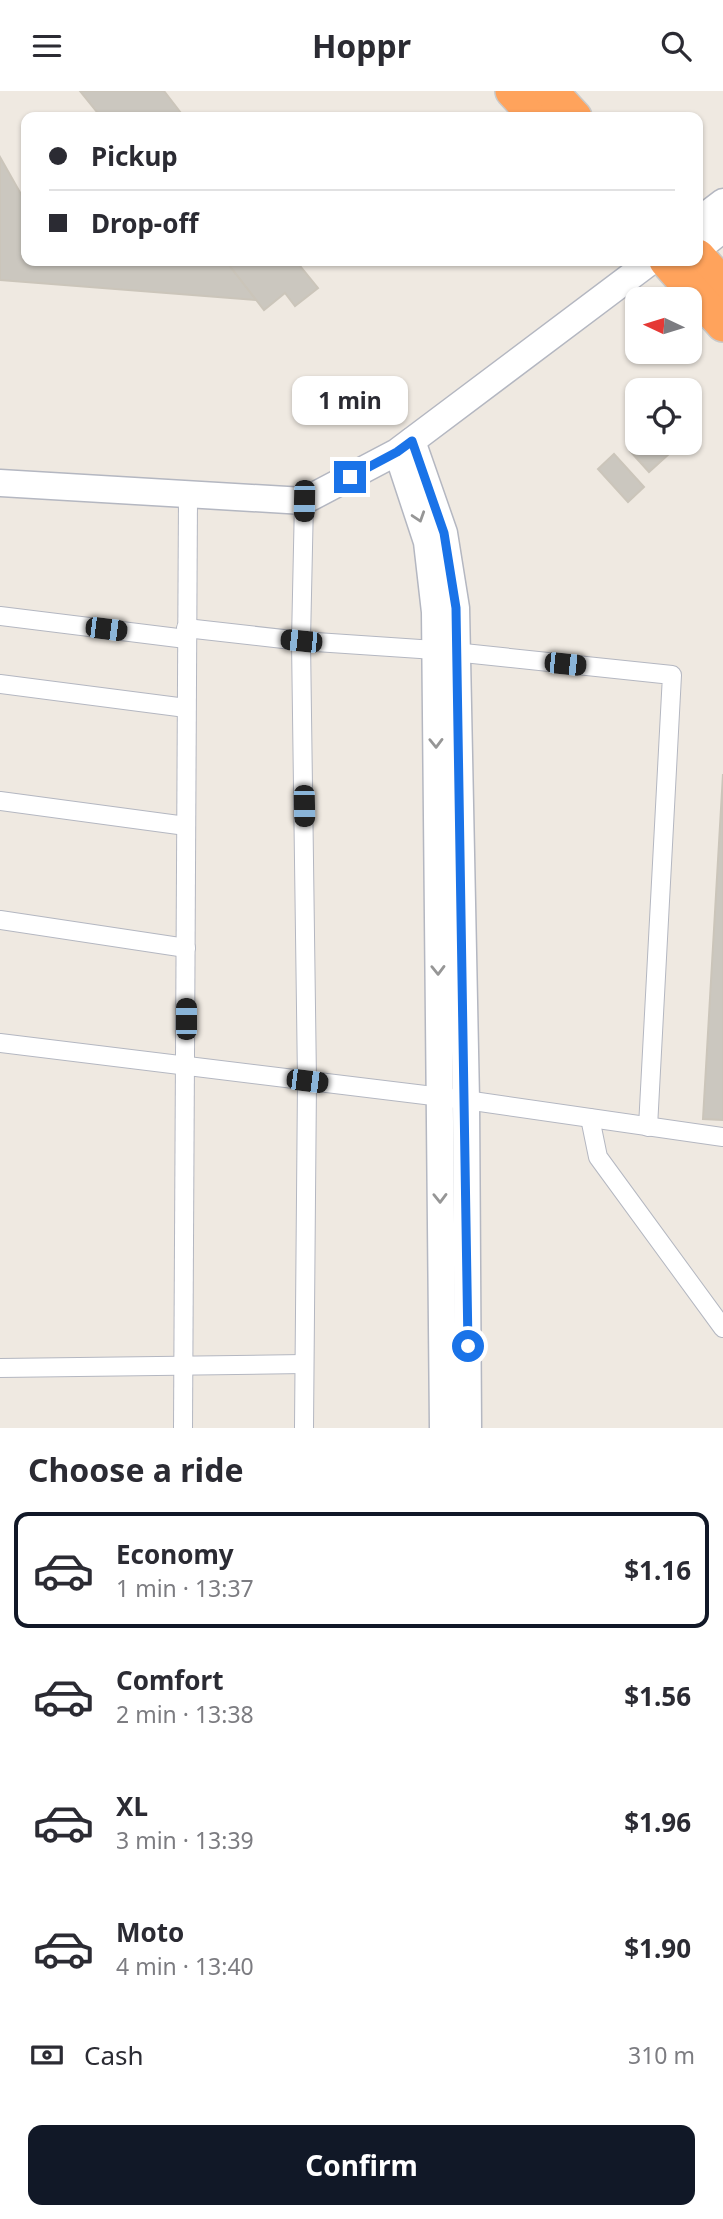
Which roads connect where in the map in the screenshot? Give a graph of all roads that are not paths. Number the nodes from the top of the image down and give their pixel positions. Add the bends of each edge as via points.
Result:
1 (512, 91) edge
2 (551, 91) edge
3 (531, 112) edge
4 (570, 112) edge
5 (723, 202) edge
6 (703, 217) edge
7 (723, 229) edge
8 (703, 243) edge
9 (670, 266) edge
10 (683, 266) edge
11 (690, 266) edge
12 (723, 284) edge
13 (723, 325) edge
14 (405, 447) junction
15 (0, 483) edge
16 (188, 495) junction
17 (304, 501) junction
18 (0, 616) edge
19 (186, 633) junction
20 (301, 641) junction
21 (446, 651) junction
22 (0, 684) edge
23 (186, 708) junction
24 (0, 801) edge
25 (186, 826) junction
26 (0, 920) edge
27 (186, 948) junction
28 (0, 1043) edge
29 (185, 1066) junction
30 (307, 1081) junction
31 (439, 1097) junction
32 (466, 1100) junction
33 (590, 1118) junction
34 (648, 1127) junction
35 (723, 1137) edge
36 (723, 1328) edge
37 (304, 1364) junction
38 (184, 1365) junction
39 (0, 1368) edge
40 (183, 1428) edge
41 (304, 1428) edge
42 (443, 1428) edge
43 (468, 1428) edge

1 - 3 highway
2 - 4 highway
5 - 6 street
7 - 8 street
9 - 14 street
10 - 13 highway
11 - 12 highway
14 - 17 street
14 - 21 street
15 - 16 street
16 - 17 street
16 - 19 street
17 - 20 street
18 - 19 street
19 - 20 street
19 - 23 street
20 - 21 street
20 - 30 street
21 -> 31 street
21 - 32 street
21 - 34 street via 672,675
22 - 23 street
23 - 25 street
24 - 25 street
25 - 27 street
26 - 27 street
27 - 29 street
28 - 29 street
29 - 30 street
29 - 38 street
30 - 31 street
30 - 37 street
31 - 32 street
31 -> 42 street
32 - 33 street
32 - 43 street
33 - 34 street
33 - 36 street via 598,1157
34 - 35 street
37 - 38 street
37 - 41 street
38 - 39 street
38 - 40 street

